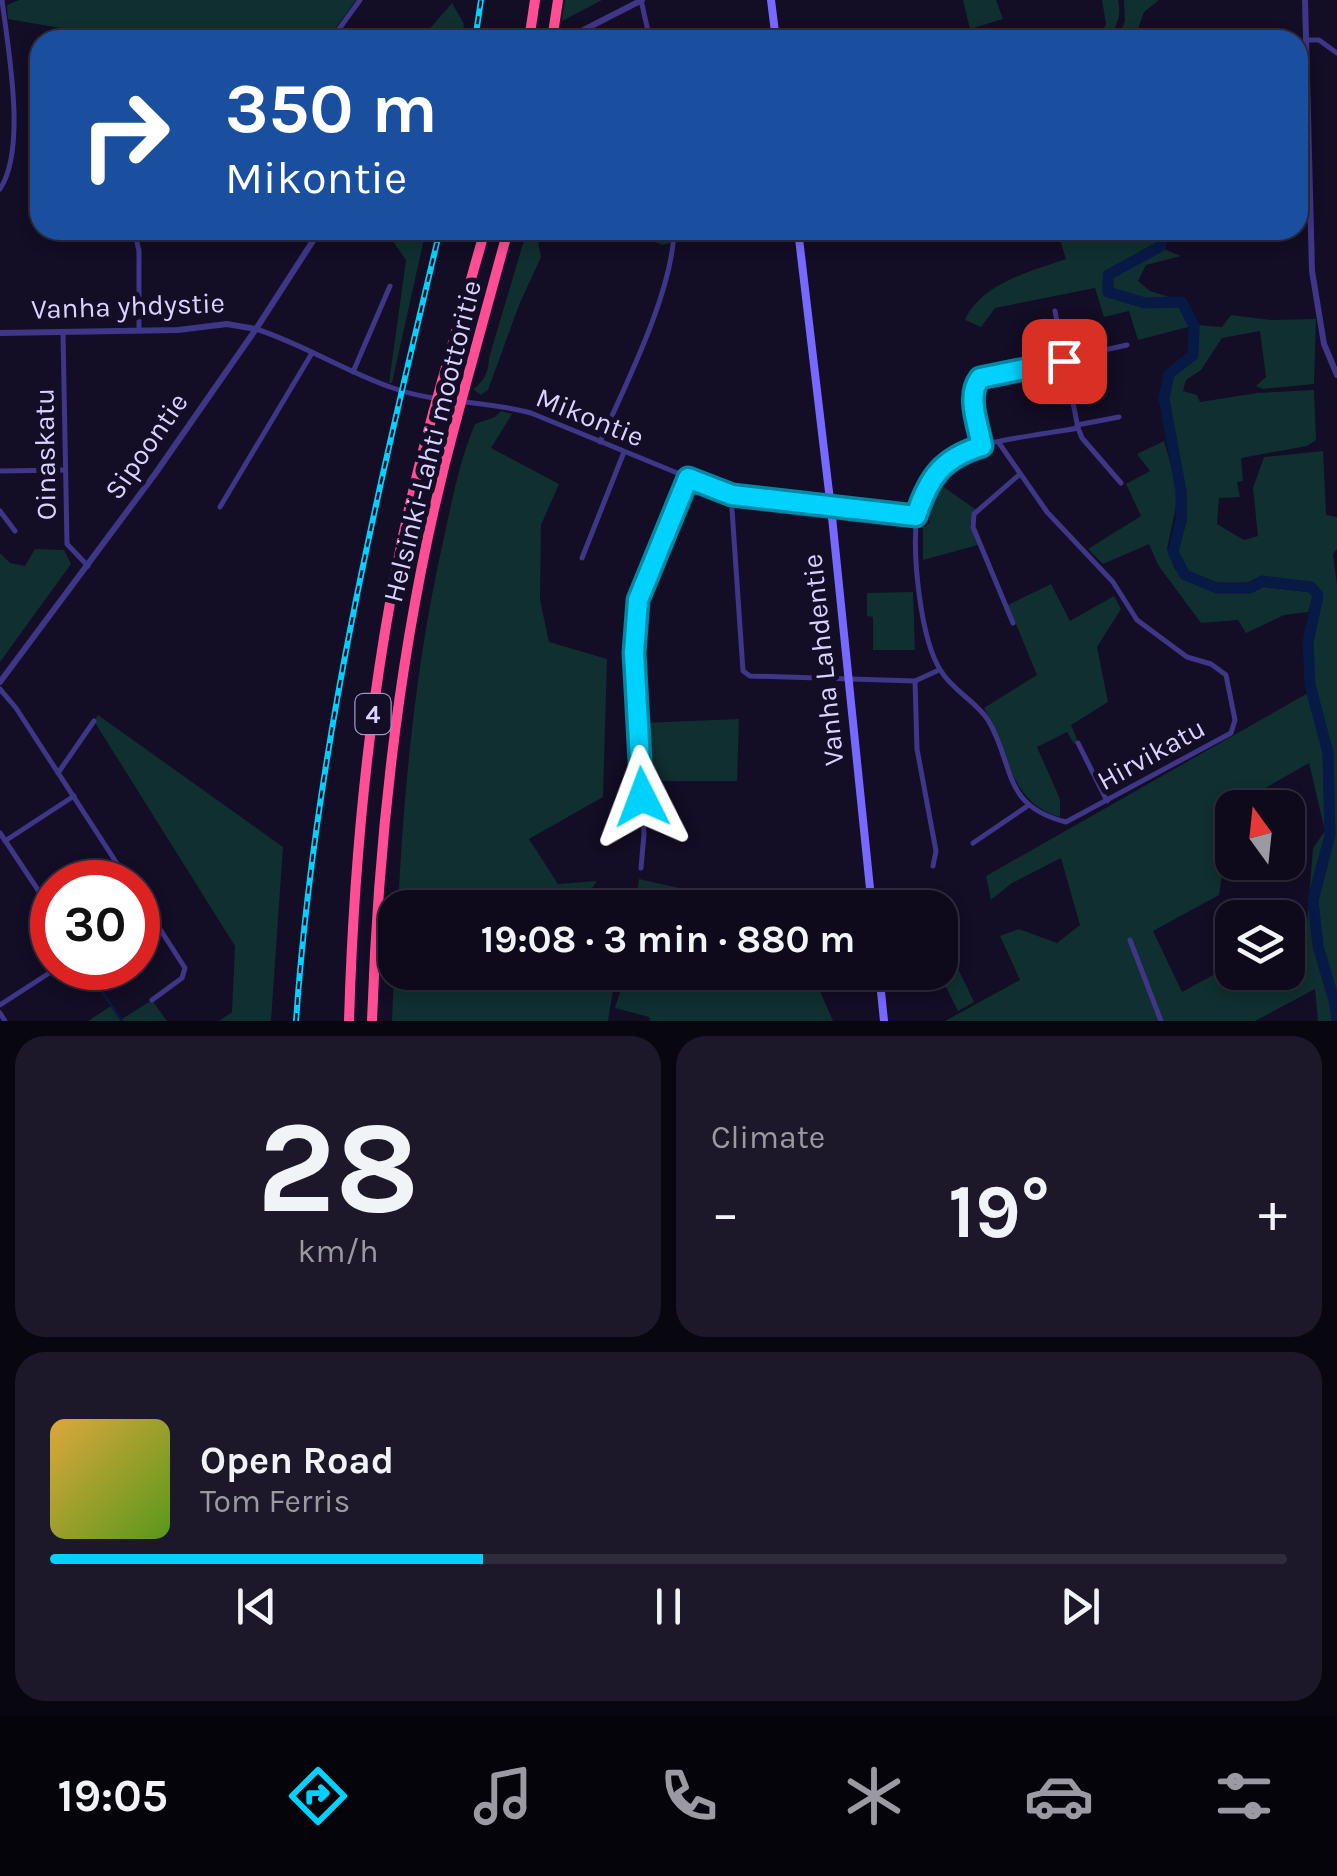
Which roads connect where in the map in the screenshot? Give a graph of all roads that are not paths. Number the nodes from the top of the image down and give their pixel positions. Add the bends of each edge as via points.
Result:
1 (2, 0) edge
2 (360, 0) edge
3 (535, 0) edge
4 (558, 0) edge
5 (641, 0) edge
6 (771, 0) edge
7 (1304, 0) edge
8 (338, 30) edge
9 (530, 30) edge
10 (553, 30) edge
11 (583, 30) edge
12 (648, 30) edge
13 (775, 30) edge
14 (1306, 30) edge
15 (1308, 40) edge
16 (1337, 53) edge
17 (0, 68) edge
18 (11, 68) junction
19 (1308, 117) edge
20 (0, 189) edge
21 (136, 240) edge
22 (314, 240) edge
23 (482, 240) edge
24 (505, 240) edge
25 (672, 240) edge
26 (799, 240) edge
27 (390, 286) dead end
28 (1054, 311) dead end
29 (256, 329) junction
30 (139, 330) junction
31 (62, 332) junction
32 (0, 333) edge
33 (1127, 345) dead end
34 (312, 354) junction
35 (1064, 361) junction
36 (354, 372) junction
37 (1337, 375) edge
38 (1119, 417) dead end
39 (1077, 427) junction
40 (600, 442) junction
41 (999, 443) junction
42 (982, 446) junction
43 (624, 452) junction
44 (65, 470) junction
45 (0, 471) edge
46 (1020, 474) junction
47 (688, 478) junction
48 (1122, 482) dead end
49 (732, 495) junction
50 (220, 507) dead end
51 (0, 511) edge
52 (916, 516) junction
53 (14, 531) dead end
54 (582, 558) dead end
55 (88, 566) junction
56 (1012, 623) dead end
57 (939, 670) junction
58 (847, 679) junction
59 (915, 680) junction
60 (0, 686) edge
61 (94, 721) dead end
62 (1078, 744) dead end
63 (58, 773) junction
64 (74, 796) junction
65 (1108, 801) junction
66 (1029, 805) junction
67 (0, 833) edge
68 (6, 841) junction
69 (972, 843) dead end
70 (115, 860) edge
71 (933, 866) dead end
72 (642, 868) dead end
73 (30, 877) edge
74 (870, 890) edge
75 (160, 930) edge
76 (1130, 940) dead end
77 (30, 986) edge
78 (881, 990) edge
79 (152, 1000) dead end
80 (0, 1005) edge
81 (0, 1013) edge
82 (6, 1021) edge
83 (349, 1021) edge
84 (372, 1021) edge
85 (884, 1021) edge
86 (1161, 1021) edge

1 - 18 street
2 - 8 street
3 - 9 highway
4 - 10 highway
5 - 11 street
5 - 12 street
6 - 13 main road
7 - 14 street
15 - 16 street
17 - 18 street
18 - 20 street via 13,164
19 - 37 street via 1312,271 1324,344
21 - 30 street
22 - 29 street, Sipoontie
23 - 83 highway, Helsinki-Lahti moottoritie / 4, bridge via 400,544 357,850
24 - 84 highway, Helsinki-Lahti moottoritie / 4, bridge via 424,550 380,850
25 - 40 street via 664,288
26 - 58 main road, Vanha Lahdentie, bridge
27 - 36 street
28 - 35 street
29 - 30 street, Vanha yhdystie via 227,324
29 - 34 street, Mikontie
29 - 55 street, Sipoontie
30 - 31 street, Vanha yhdystie
31 - 32 street, Vanha yhdystie
31 - 44 street, Oinaskatu
33 - 35 street
34 - 36 street, Mikontie
34 - 50 street
35 - 39 street
35 - 42 street via 980,378 973,387
36 - 40 street, Mikontie via 409,394 531,413
38 - 39 street
39 - 41 street
39 - 48 street
40 - 43 street, Mikontie
41 - 42 street
41 - 46 street, Hirvikatu
42 - 52 street via 948,459
43 - 47 street, Mikontie
43 - 54 street
44 - 45 street
44 - 55 street, Oinaskatu via 67,544
46 - 56 street via 974,514 973,527
46 - 65 street, Hirvikatu via 1113,582 1137,620 1187,658 1226,676 1235,720 1230,733
47 - 49 street, Mikontie
47 - 72 street via 638,600
49 - 52 street, Mikontie
49 - 58 street via 743,671
51 - 53 street
52 - 57 street via 924,630
55 - 60 street, Sipoontie
57 - 59 street
57 - 66 street via 982,711
58 - 59 street
58 - 74 main road, Vanha Lahdentie
59 - 71 street
60 - 63 street
61 - 63 street
62 - 65 street
63 - 64 street
64 - 68 street
64 - 70 street
65 - 66 street, Hirvikatu via 1066,822
66 - 69 street
67 - 68 street
68 - 73 street
75 - 79 street via 185,968 182,978
76 - 86 street
77 - 80 street
78 - 85 main road
81 - 82 street

